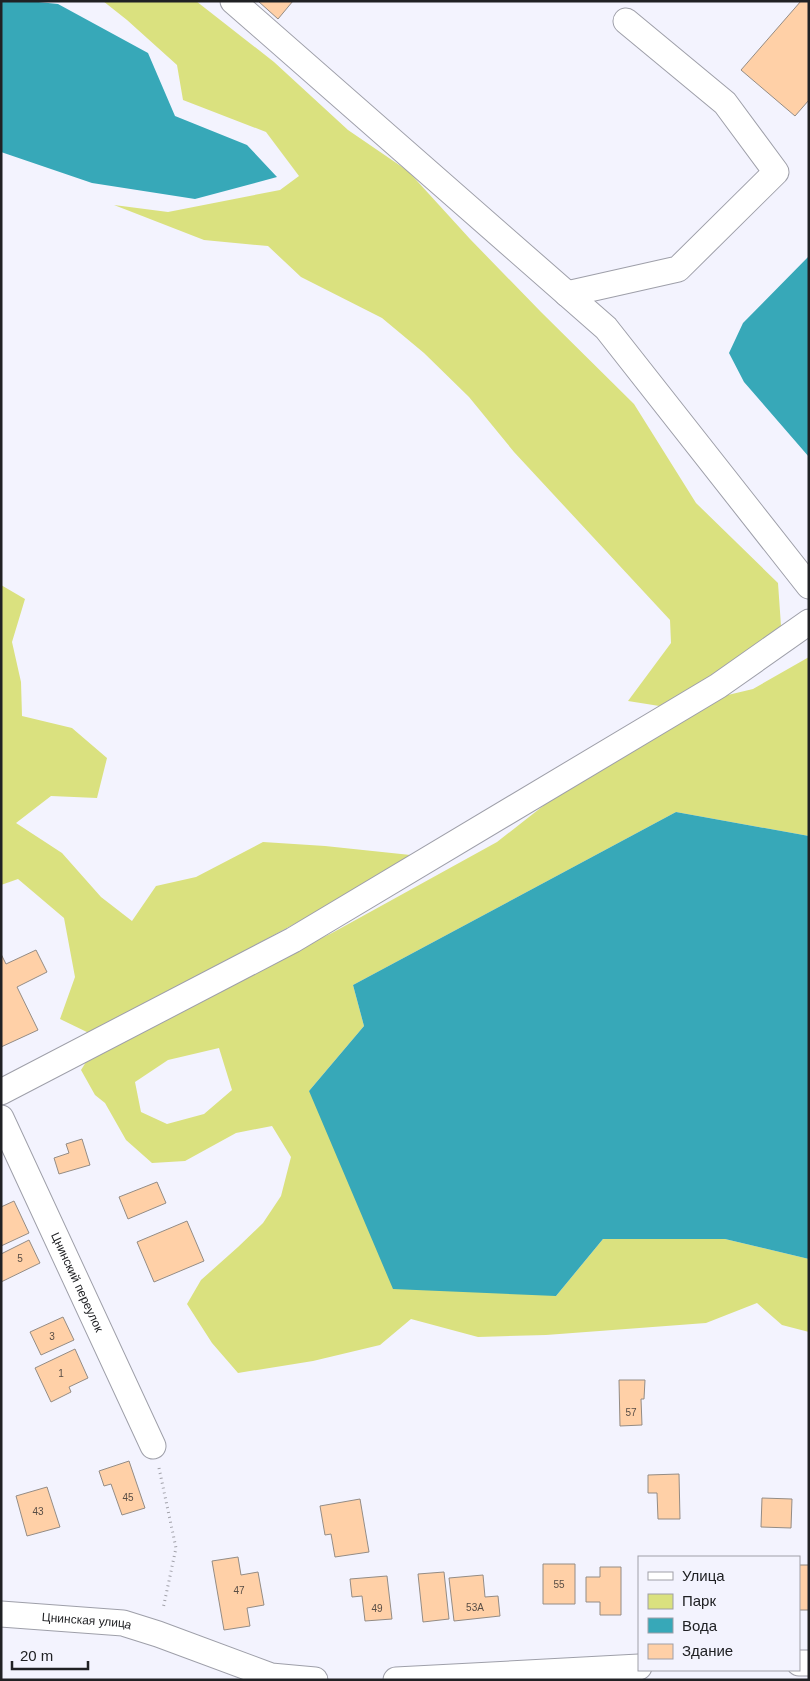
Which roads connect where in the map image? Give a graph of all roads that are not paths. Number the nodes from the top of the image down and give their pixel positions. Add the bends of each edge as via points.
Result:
1 (233, 1) edge
2 (626, 21) dead end
3 (567, 294) junction
4 (809, 586) edge
5 (809, 622) edge
6 (1, 1092) edge
7 (1, 1118) edge
8 (154, 1446) road end
9 (1, 1614) edge
10 (638, 1667) edge
11 (315, 1680) edge
12 (396, 1680) edge

1 - 3 street
2 - 3 street via 725,103 776,172 678,269
3 - 4 street via 606,328
5 - 6 street via 718,686 293,940
7 - 8 street, Цнинский переулок
9 - 11 street, Цнинская улица via 123,1624 271,1676
10 - 12 street

